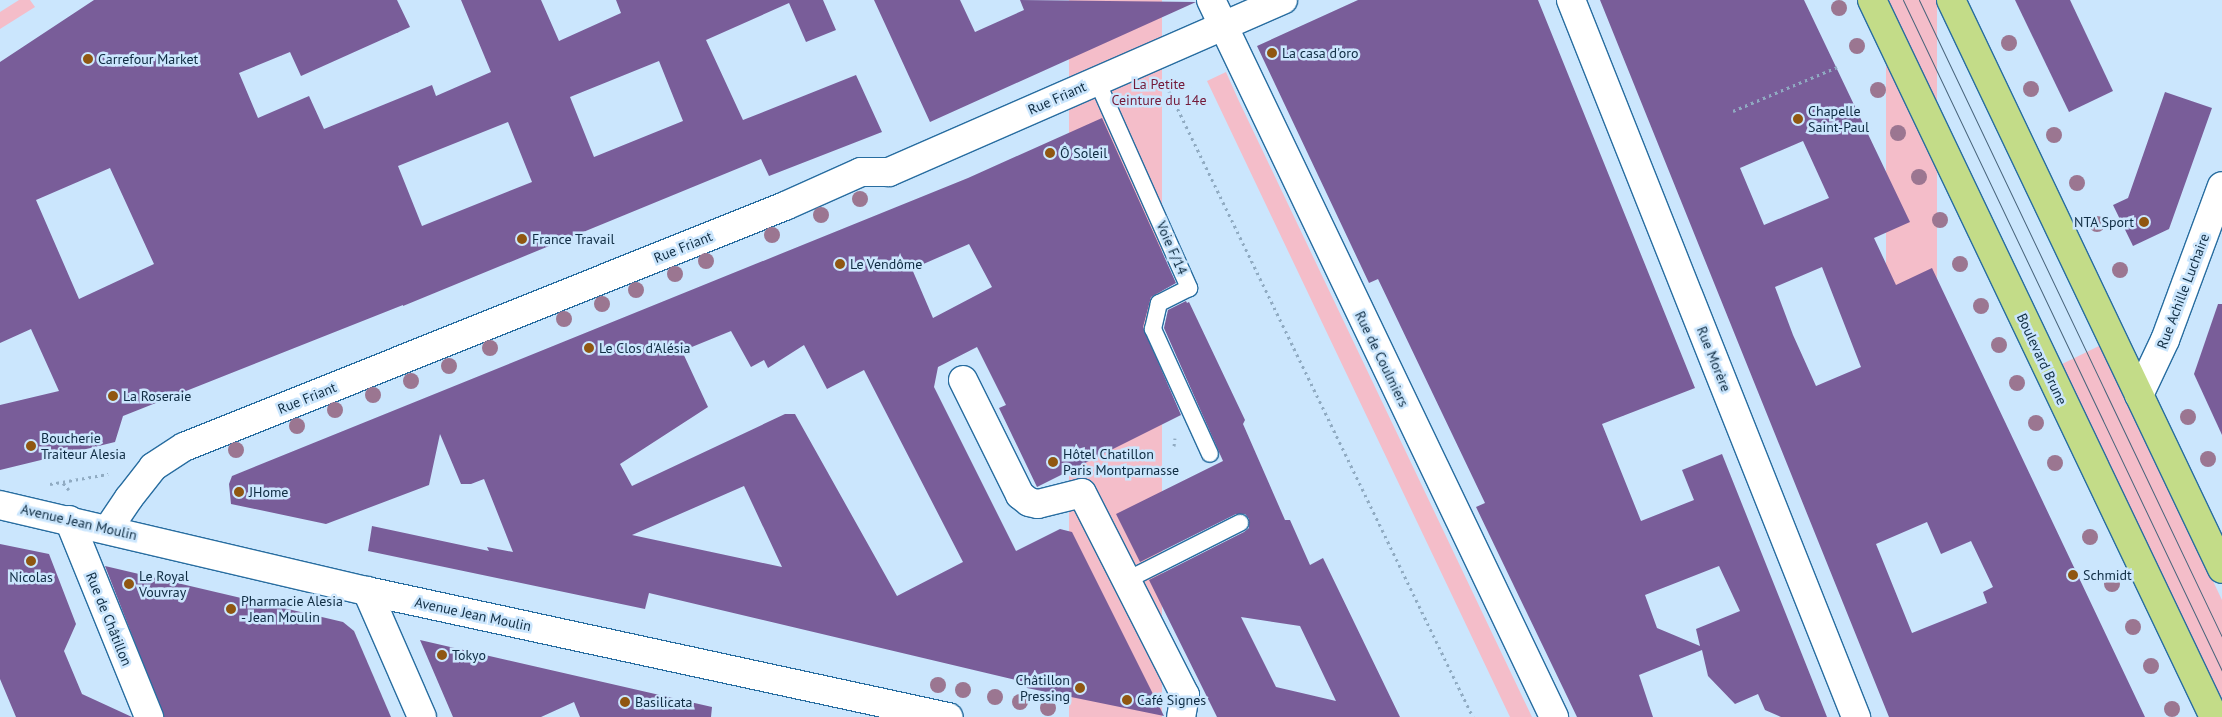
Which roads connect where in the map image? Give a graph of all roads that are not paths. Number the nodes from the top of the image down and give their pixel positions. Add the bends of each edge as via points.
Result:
1 (1211, 0) edge
2 (1283, 0) edge
3 (1571, 0) edge
4 (1872, 0) edge
5 (1951, 0) edge
6 (1226, 31) junction
7 (1097, 81) junction
8 (2222, 186) edge
9 (962, 380) dead end
10 (2139, 395) junction
11 (1210, 454) dead end
12 (0, 504) edge
13 (69, 520) junction
14 (1240, 523) dead end
15 (108, 529) junction
16 (2222, 569) edge
17 (1125, 580) junction
18 (367, 591) junction
19 (149, 717) edge
20 (422, 717) edge
21 (948, 717) edge
22 (1181, 717) edge
23 (1554, 717) edge
24 (1856, 717) edge
25 (2214, 717) edge

1 - 6 street, Rue de Coulmiers
2 - 6 street, Rue Friant
3 - 24 street, Rue Morère
4 - 25 main road, Boulevard Brune
5 - 10 main road
6 - 7 street, Rue Friant
6 - 23 street, Rue de Coulmiers
7 - 11 lane, Voie F/14 via 1190,288 1159,303 1152,329
7 - 15 street, Rue Friant via 889,172 861,172 785,206 193,444 153,466
8 - 10 street, Rue Achille Luchaire via 2165,340
9 - 17 street via 1020,495 1038,504 1082,493
10 - 16 main road
12 - 13 street, Avenue Jean Moulin
13 - 15 street, Avenue Jean Moulin
13 - 19 street, Rue de Châtillon
14 - 17 lane
15 - 18 street, Avenue Jean Moulin
17 - 22 street via 1185,695
18 - 20 street
18 - 21 street, Avenue Jean Moulin

